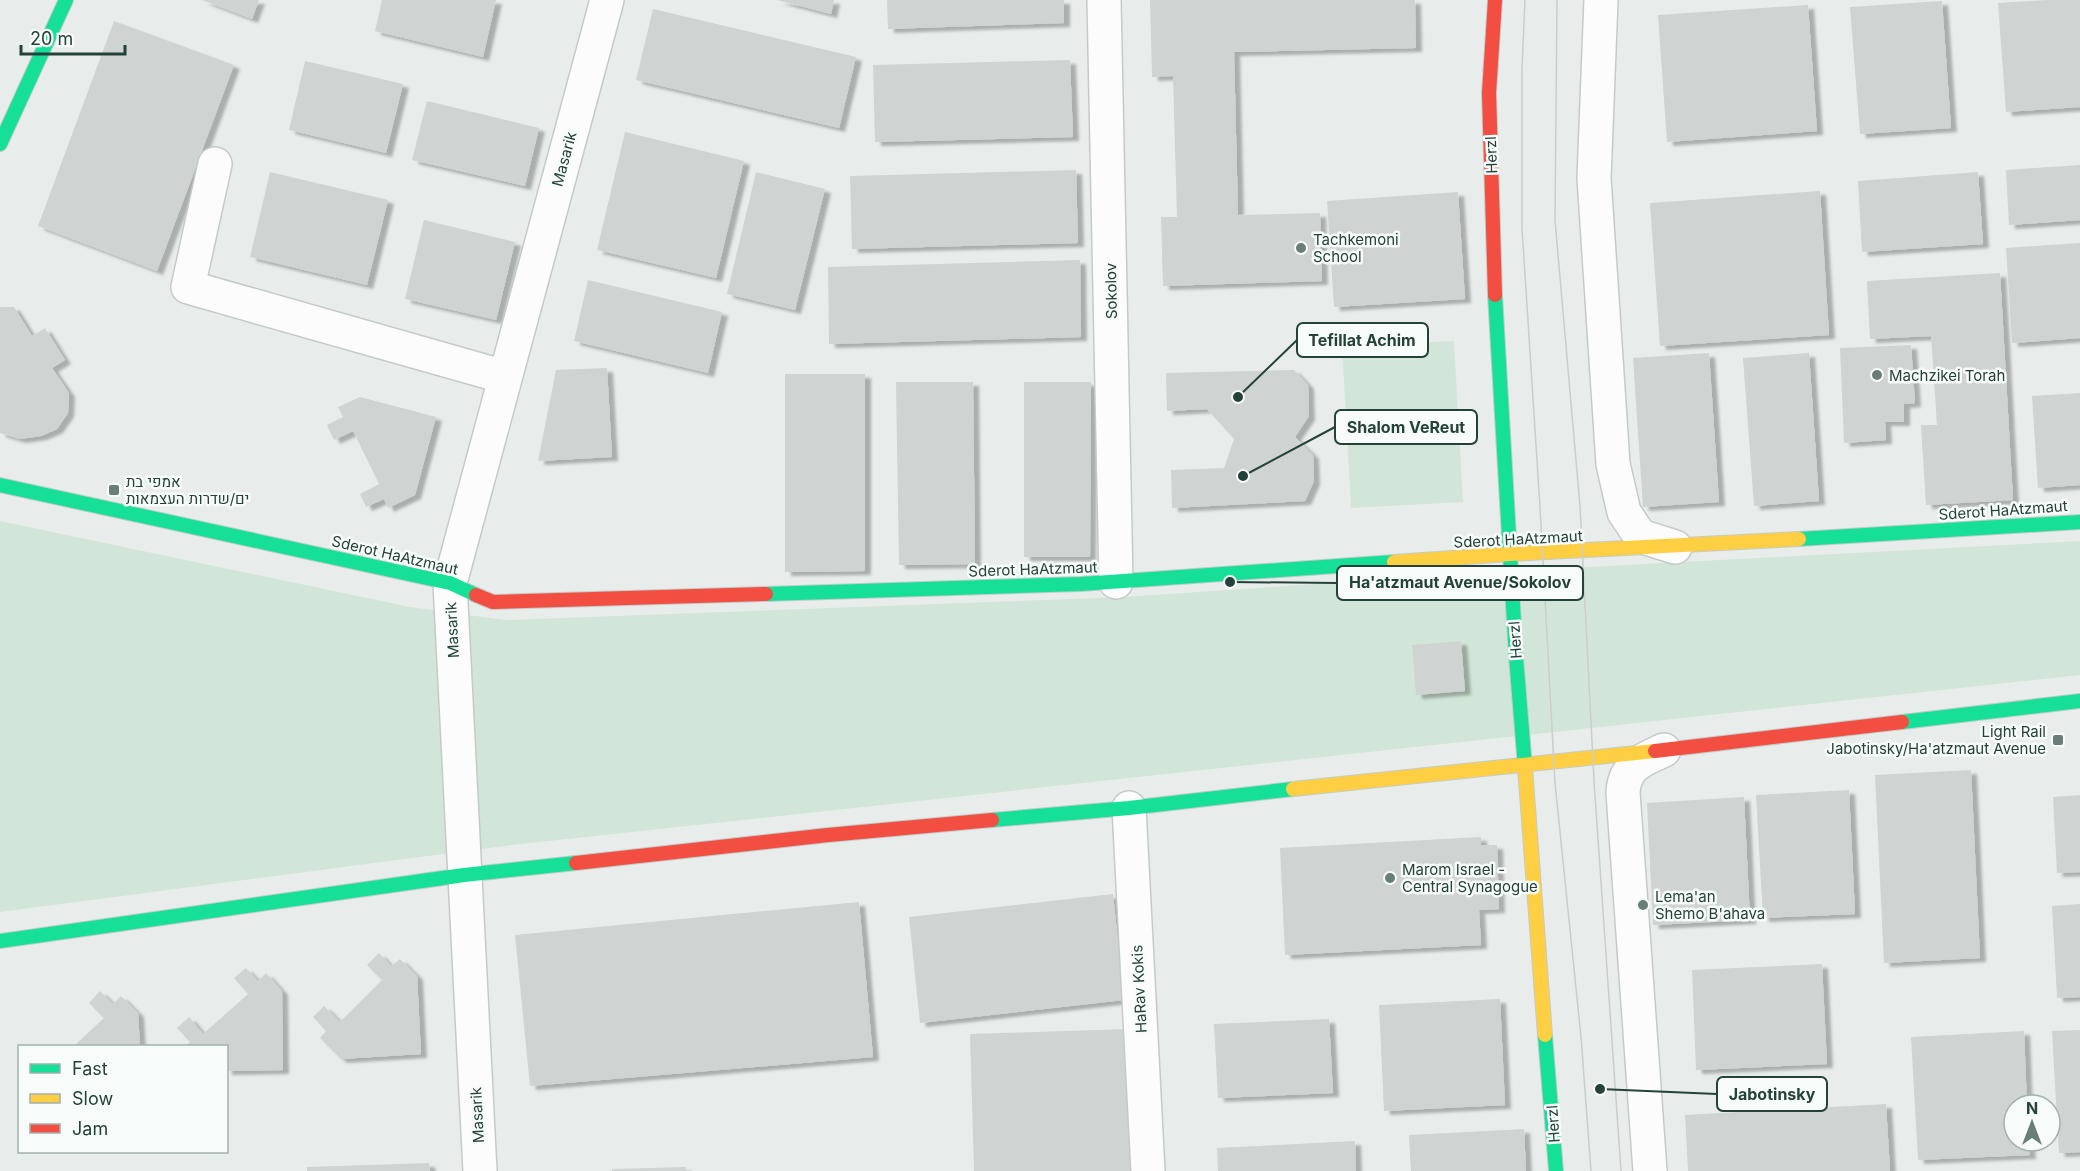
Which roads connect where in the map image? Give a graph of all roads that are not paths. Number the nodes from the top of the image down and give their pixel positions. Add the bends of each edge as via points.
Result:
1 (66, 0) edge
2 (607, 0) edge
3 (1104, 0) edge
4 (1495, 0) edge
5 (1601, 0) edge
6 (0, 144) edge
7 (214, 164) dead end
8 (505, 377) junction
9 (0, 485) edge
10 (2080, 522) edge
11 (1675, 548) junction
12 (1510, 554) junction
13 (1116, 582) junction
14 (450, 583) junction
15 (2080, 701) edge
16 (1664, 750) junction
17 (1524, 765) junction
18 (1129, 808) junction
19 (464, 875) junction
20 (0, 940) edge
21 (480, 1171) edge
22 (1148, 1171) edge
23 (1556, 1171) edge
24 (1650, 1171) edge

1 - 6 main road
2 - 8 street, Masarik
3 - 13 street, Sokolov
4 - 12 main road, Herzl via 1489,93 1494,278
5 - 11 street via 1594,178 1613,464 1624,512 1640,536
7 - 8 street via 188,287
8 - 14 street, Masarik
9 - 14 main road, Sderot HaAtzmaut
10 - 11 main road, Sderot HaAtzmaut
11 - 12 main road, Sderot HaAtzmaut
12 - 13 main road, Sderot HaAtzmaut
12 - 17 main road, Herzl
13 - 14 main road, Sderot HaAtzmaut via 493,602
14 - 19 street, Masarik
15 - 16 main road
16 - 17 main road
16 - 24 street via 1643,760 1623,780
17 - 18 main road
17 - 23 main road, Herzl
18 - 19 main road via 816,836
18 - 22 street, HaRav Kokis
19 - 20 main road
19 - 21 street, Masarik

